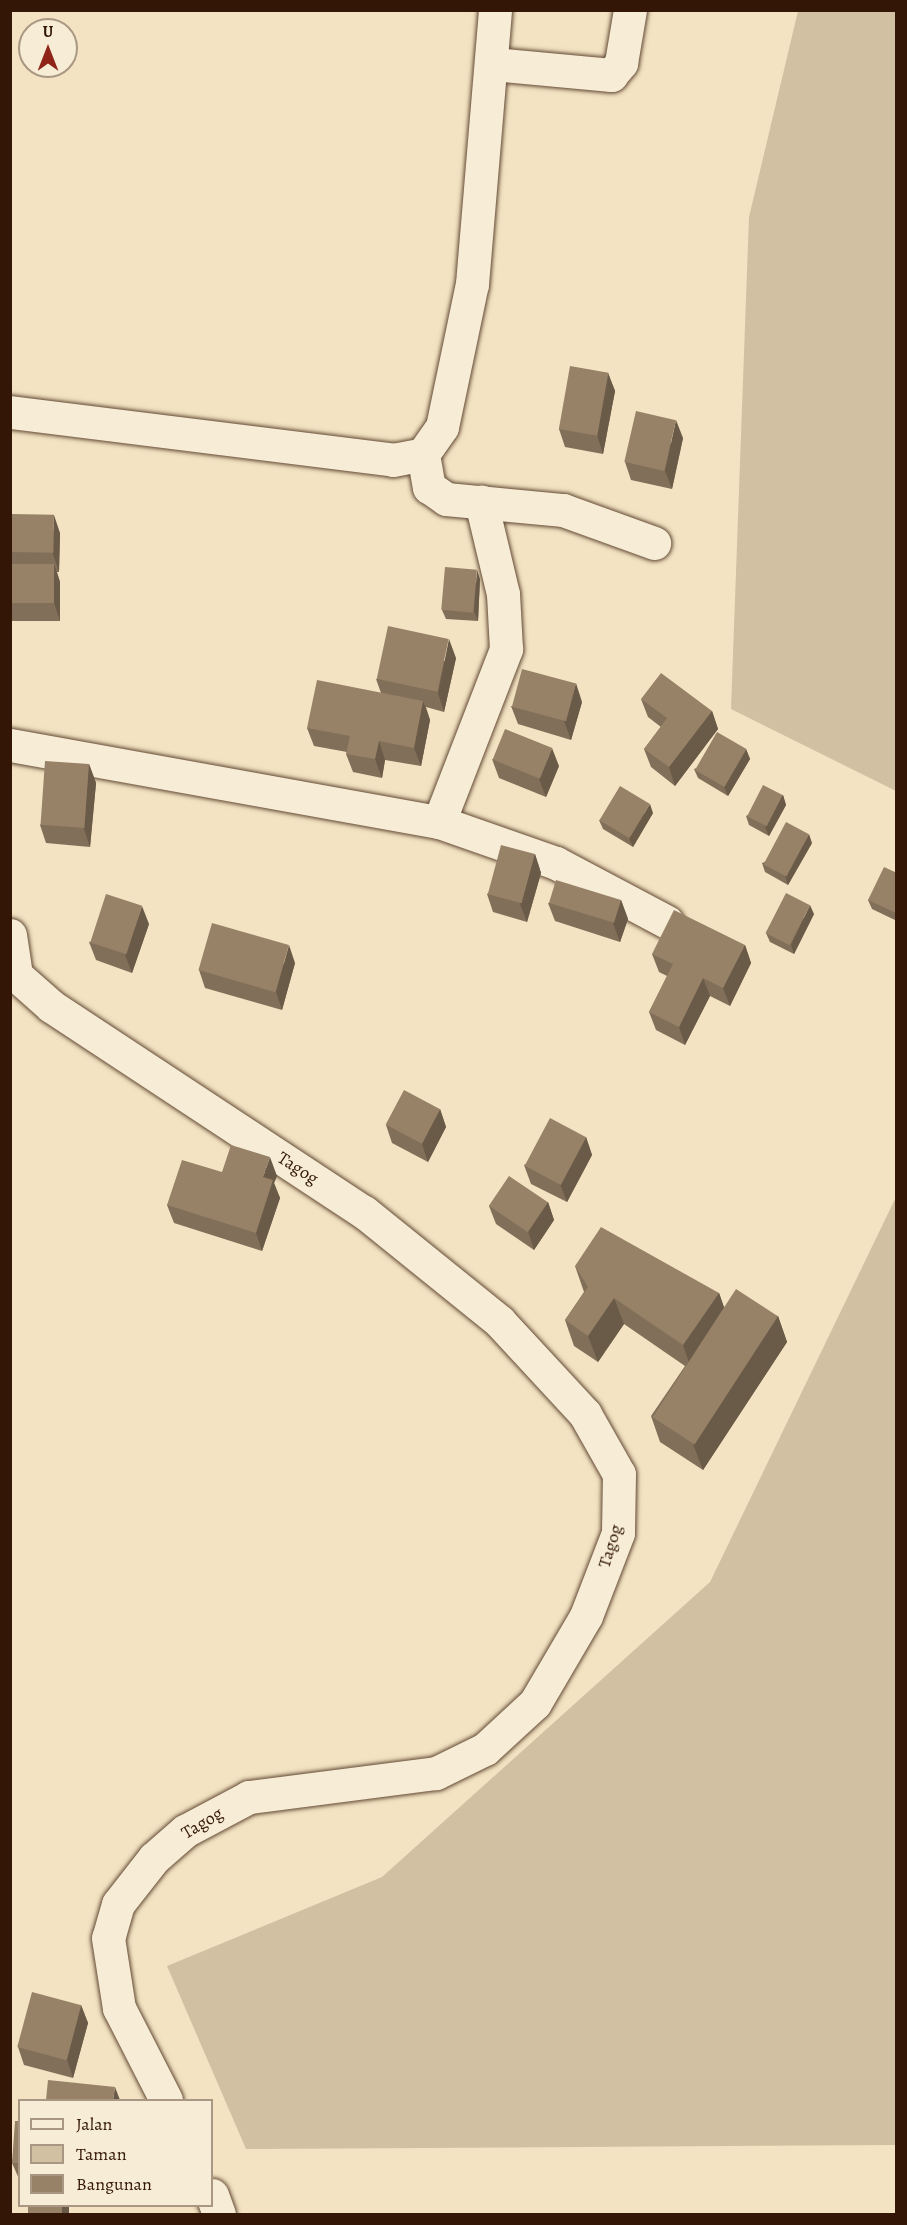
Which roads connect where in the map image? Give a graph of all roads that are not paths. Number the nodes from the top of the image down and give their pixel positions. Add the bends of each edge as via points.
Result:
1 (495, 10) edge
2 (630, 10) edge
3 (493, 64) junction
4 (10, 411) edge
5 (423, 454) junction
6 (481, 502) junction
7 (654, 543) dead end
8 (10, 745) edge
9 (439, 822) junction
10 (667, 922) edge
11 (10, 935) edge
12 (13, 976) edge
13 (165, 2099) edge
14 (213, 2198) edge
15 (219, 2214) edge

1 - 3 street
2 - 3 street via 621,63 611,75
3 - 5 street via 472,284 442,428
4 - 5 street via 393,460
5 - 6 street via 436,495
6 - 7 street via 563,510
6 - 9 street via 503,594 506,650
8 - 9 street
9 - 10 street via 492,836 555,863
11 - 12 street, Tagog
12 - 13 street, Tagog via 51,1006 364,1212 499,1321 585,1414 619,1474 618,1533 586,1616 535,1703 485,1749 436,1773 249,1797 185,1831 154,1858 118,1904 108,1938 119,2007
14 - 15 street

